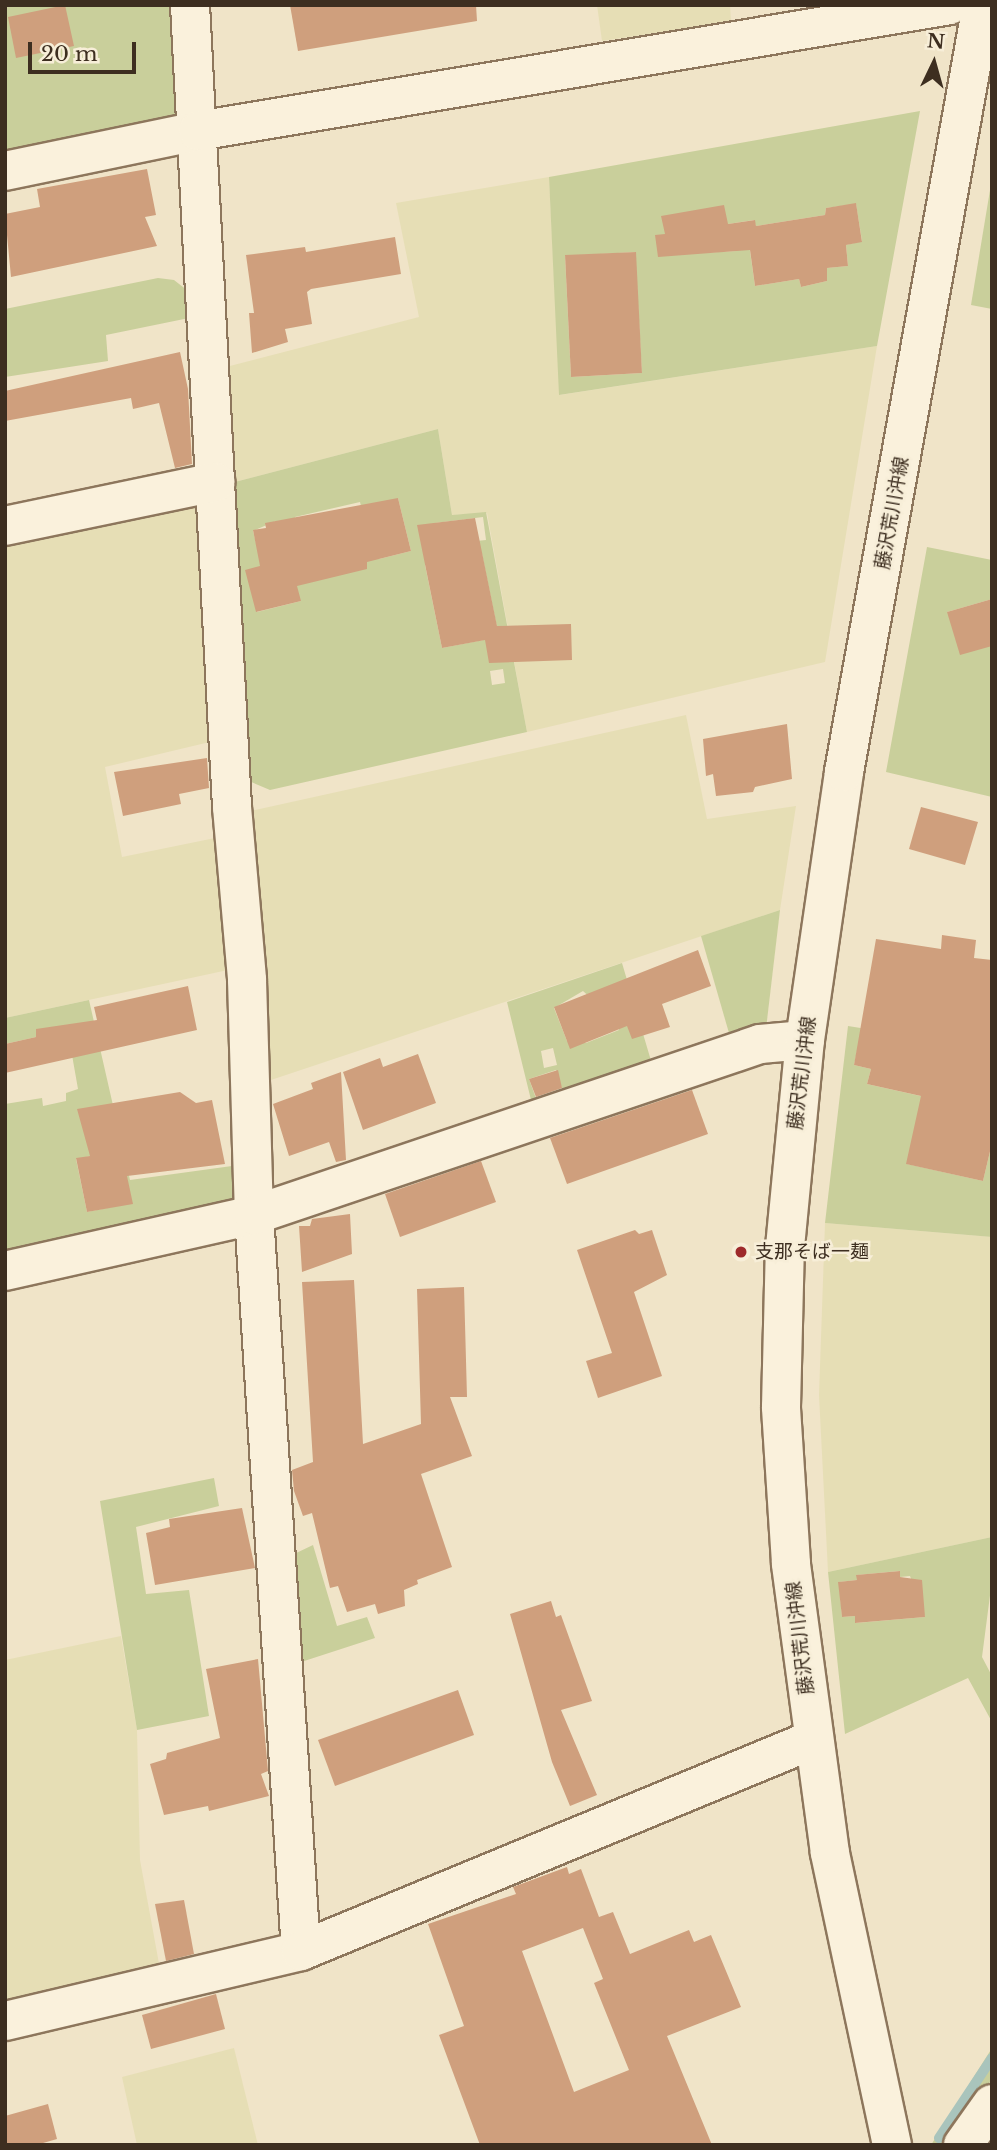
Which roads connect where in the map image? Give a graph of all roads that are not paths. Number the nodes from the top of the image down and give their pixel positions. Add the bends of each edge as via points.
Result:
1 (190, 5) edge
2 (950, 5) edge
3 (982, 5) edge
4 (198, 131) junction
5 (5, 172) edge
6 (215, 482) junction
7 (5, 526) edge
8 (805, 1040) junction
9 (254, 1215) junction
10 (5, 1271) edge
11 (812, 1740) junction
12 (301, 1951) junction
13 (5, 2021) edge
14 (992, 2104) edge
15 (892, 2145) edge
16 (963, 2145) edge

1 - 4 street
2 - 4 street
3 - 8 street, 藤沢荒川沖線 via 844,772
4 - 5 street
4 - 6 street
6 - 7 street
6 - 9 street via 247,980
8 - 9 street via 760,1044
8 - 11 street, 藤沢荒川沖線 via 785,1247 781,1407 791,1563
9 - 10 street
9 - 12 street
11 - 12 street
11 - 15 street, 藤沢荒川沖線 via 832,1867
12 - 13 street
14 - 16 street

